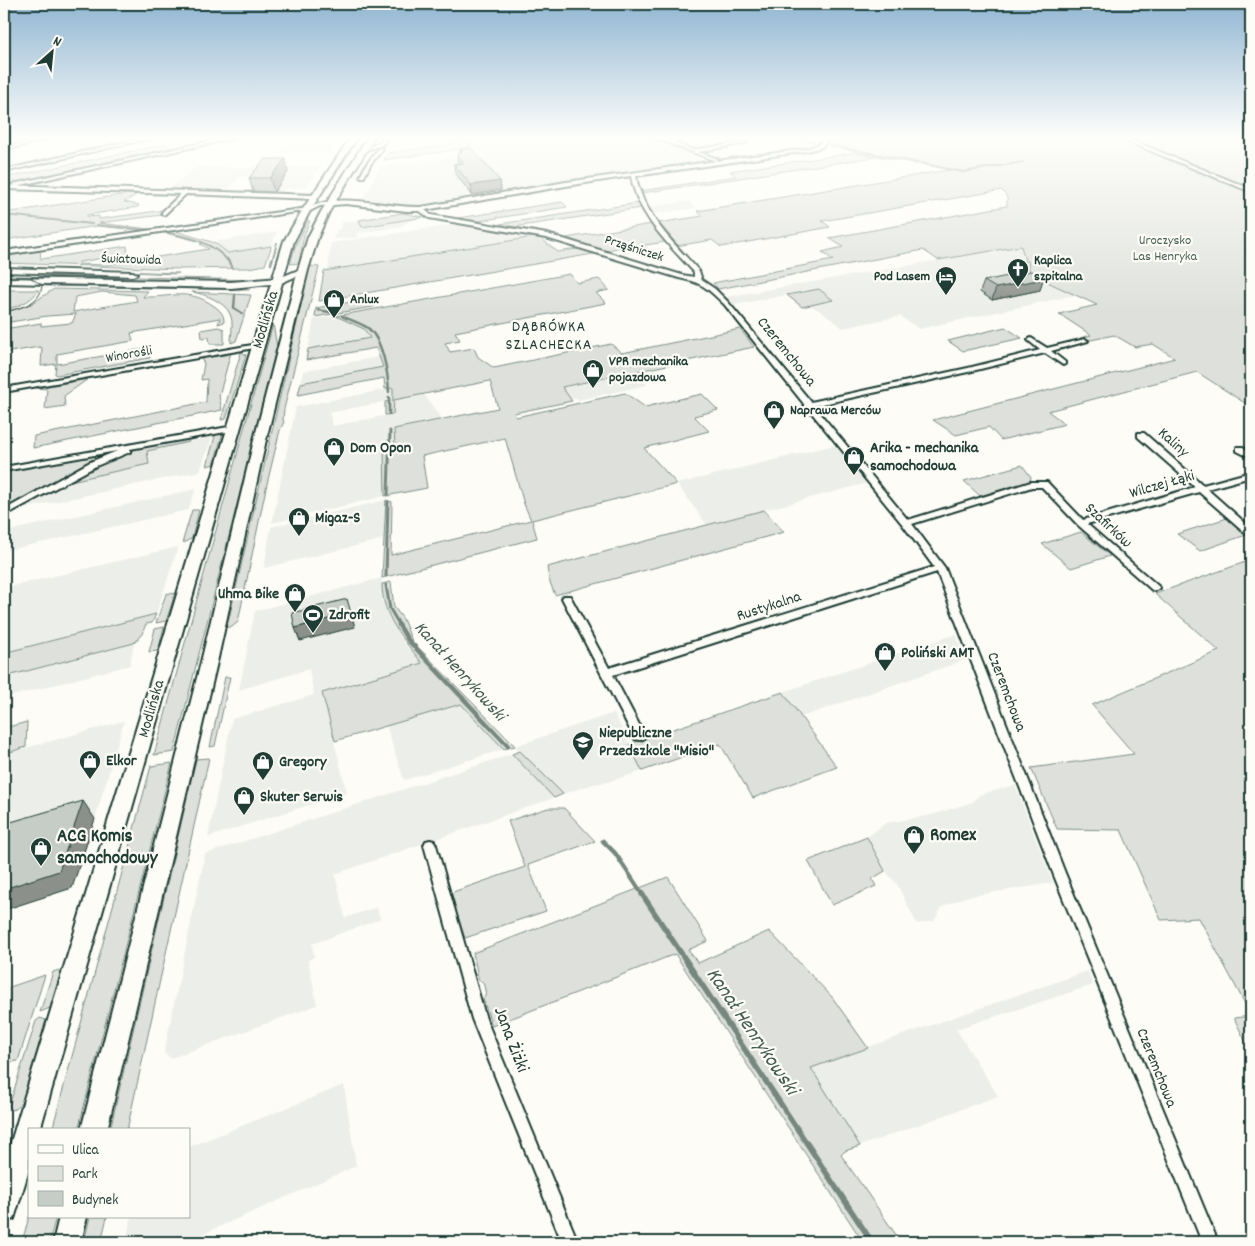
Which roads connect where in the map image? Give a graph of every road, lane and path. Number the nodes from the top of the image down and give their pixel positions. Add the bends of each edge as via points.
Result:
1 (182, 196) edge
2 (315, 196) joint
3 (334, 196) edge
4 (501, 196) edge
5 (639, 196) edge
6 (330, 202) junction
7 (421, 209) junction
8 (306, 210) junction
9 (164, 214) dead end
10 (4, 253) edge
11 (4, 270) edge
12 (285, 279) junction
13 (695, 279) junction
14 (256, 280) junction
15 (4, 281) edge
16 (1031, 340) dead end
17 (1085, 341) dead end
18 (258, 346) junction
19 (1046, 350) junction
20 (1063, 363) dead end
21 (4, 390) edge
22 (807, 404) junction
23 (234, 428) junction
24 (1141, 435) dead end
25 (140, 443) junction
26 (1240, 449) dead end
27 (1251, 456) edge
28 (4, 470) edge
29 (1251, 474) edge
30 (1202, 489) junction
31 (4, 513) edge
32 (906, 523) junction
33 (1082, 523) junction
34 (1251, 533) edge
35 (940, 568) junction
36 (1155, 588) dead end
37 (567, 598) dead end
38 (607, 673) junction
39 (639, 736) dead end
40 (430, 845) dead end
41 (94, 1128) edge
42 (4, 1209) edge
43 (73, 1218) edge
44 (67, 1242) edge
45 (570, 1242) edge
46 (1210, 1242) edge

1 - 9 street
2 - 6 street
2 - 8 main road, Modlińska
3 - 6 main road, Modlińska
4 - 7 street
5 - 13 street via 663,235 697,272
6 - 7 street, Prząśniczek via 401,210
6 - 8 street
6 - 12 main road, Modlińska via 313,237
7 - 13 street, Prząśniczek via 429,216 554,237
8 - 10 street
8 - 12 main road, Modlińska via 289,241
11 - 14 street, Światowida
12 - 14 street, Światowida via 271,275
12 - 14 street, Światowida via 270,286
12 - 18 main road, Modlińska
12 - 41 main road, Modlińska via 260,440
13 - 22 street, Czeremchowa via 726,303
14 - 15 street, Światowida via 210,285
16 - 19 street
17 - 19 street
18 - 21 street, Winorośli
18 - 23 main road, Modlińska
19 - 20 street
19 - 22 street
22 - 32 street, Czeremchowa
23 - 25 street
23 - 42 main road, Modlińska
24 - 30 street, Kaliny
25 - 28 street
25 - 31 street via 93,464
26 - 27 street
29 - 30 street, Wilczej Łąki
30 - 33 street, Wilczej Łąki
30 - 34 street, Kaliny
32 - 33 street, Szafirków via 1031,485 1044,484
32 - 35 street, Czeremchowa
33 - 36 street, Szafirków
35 - 38 street, Rustykalna
35 - 46 street, Czeremchowa via 1059,873
37 - 38 street
38 - 39 street
40 - 45 street, Jana Żiżki via 480,1019
43 - 44 main road

